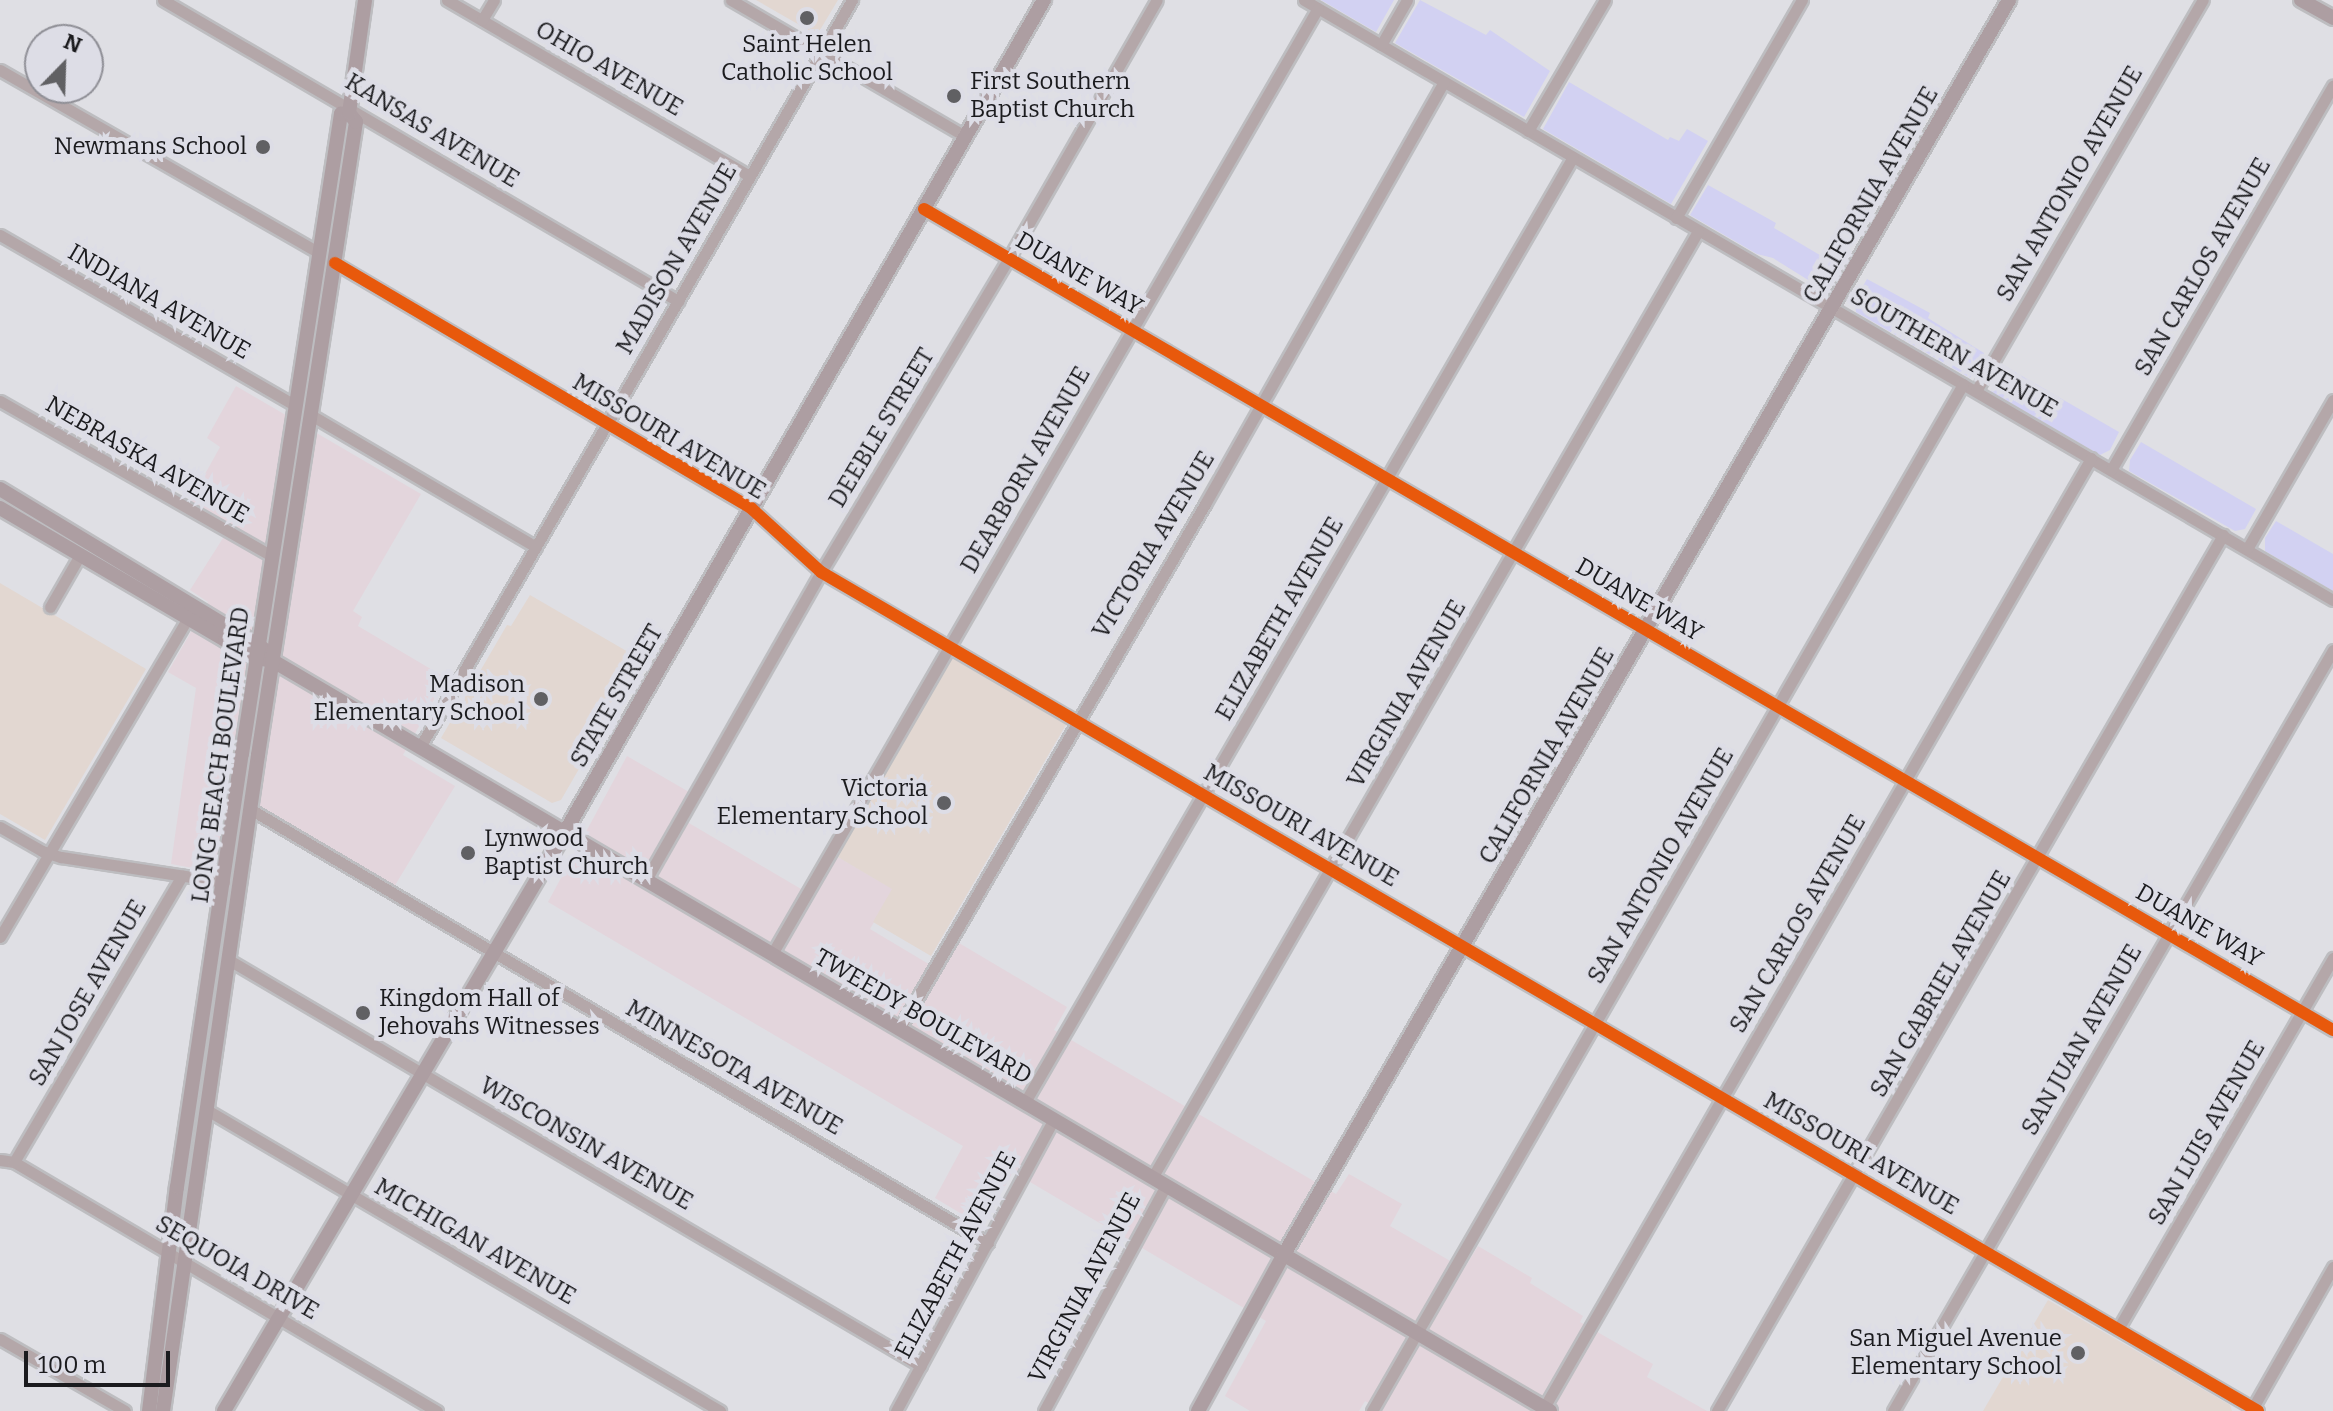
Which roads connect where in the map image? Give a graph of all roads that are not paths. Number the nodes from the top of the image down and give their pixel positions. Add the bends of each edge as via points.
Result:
1 (163, 0) edge
2 (365, 0) edge
3 (447, 0) edge
4 (494, 0) edge
5 (731, 0) edge
6 (852, 0) edge
7 (1044, 0) edge
8 (1157, 0) edge
9 (1304, 0) edge
10 (1407, 0) edge
11 (1605, 0) edge
12 (1802, 0) edge
13 (2009, 0) edge
14 (2203, 0) edge
15 (2301, 0) edge
16 (1318, 8) junction
17 (2333, 18) edge
18 (482, 20) junction
19 (1381, 45) junction
20 (822, 52) junction
21 (0, 70) edge
22 (1444, 82) junction
23 (2333, 86) edge
24 (350, 109) junction
25 (1528, 131) junction
26 (965, 136) junction
27 (1573, 157) junction
28 (749, 176) junction
29 (924, 209) junction
30 (1676, 218) junction
31 (1698, 231) junction
32 (0, 235) edge
33 (319, 253) junction
34 (1009, 258) junction
35 (335, 263) junction
36 (678, 301) junction
37 (1831, 308) junction
38 (1132, 331) junction
39 (1963, 384) junction
40 (1976, 391) junction
41 (2333, 400) edge
42 (0, 401) edge
43 (1261, 405) junction
44 (296, 406) junction
45 (311, 415) junction
46 (606, 425) junction
47 (2091, 458) junction
48 (2111, 470) junction
49 (1386, 478) junction
50 (0, 489) edge
51 (0, 508) edge
52 (751, 508) junction
53 (2223, 535) junction
54 (536, 547) junction
55 (2247, 549) junction
56 (1514, 553) junction
57 (80, 555) junction
58 (272, 556) junction
59 (821, 572) junction
60 (2333, 600) edge
61 (50, 607) dead end
62 (187, 619) junction
63 (1646, 629) junction
64 (948, 646) junction
65 (258, 650) junction
66 (2333, 650) edge
67 (273, 661) junction
68 (1779, 707) junction
69 (1076, 720) junction
70 (420, 747) junction
71 (1907, 781) junction
72 (1205, 795) junction
73 (250, 809) junction
74 (0, 827) edge
75 (565, 832) junction
76 (49, 854) junction
77 (2039, 858) junction
78 (1331, 869) junction
79 (182, 876) junction
80 (646, 880) junction
81 (224, 882) junction
82 (221, 906) junction
83 (2168, 934) junction
84 (0, 937) edge
85 (1462, 946) junction
86 (494, 952) junction
87 (772, 954) junction
88 (2333, 958) edge
89 (229, 960) junction
90 (2302, 1012) junction
91 (1593, 1024) junction
92 (899, 1029) junction
93 (2333, 1030) edge
94 (423, 1074) junction
95 (1722, 1098) junction
96 (1025, 1102) junction
97 (207, 1110) junction
98 (1054, 1119) junction
99 (0, 1160) edge
100 (14, 1162) junction
101 (1855, 1176) junction
102 (1152, 1178) junction
103 (1165, 1187) junction
104 (351, 1195) junction
105 (988, 1243) junction
106 (1985, 1252) junction
107 (1283, 1256) junction
108 (177, 1258) junction
109 (2333, 1267) edge
110 (279, 1318) junction
111 (2118, 1329) junction
112 (1415, 1332) junction
113 (0, 1339) edge
114 (921, 1366) junction
115 (1545, 1410) edge
116 (2254, 1410) edge
117 (125, 1411) edge
118 (149, 1411) edge
119 (163, 1411) edge
120 (224, 1411) edge
121 (437, 1411) edge
122 (720, 1411) edge
123 (896, 1411) edge
124 (1044, 1411) edge
125 (1198, 1411) edge
126 (1372, 1411) edge
127 (1717, 1411) edge
128 (1893, 1411) edge

1 - 24 street, KANSAS AVENUE
2 - 24 main road, LONG BEACH BOULEVARD
3 - 18 street, OHIO AVENUE
4 - 18 street
5 - 20 street
6 - 20 street, MADISON AVENUE
7 - 26 main road, STATE STREET
8 - 34 street, DEEBLE STREET
9 - 16 street, SOUTHERN AVENUE
10 - 19 street
11 - 25 street
12 - 30 street
13 - 37 main road, CALIFORNIA AVENUE
14 - 40 street, SAN ANTONIO AVENUE
15 - 17 main road
16 - 19 street, SOUTHERN AVENUE
16 - 38 street, DEARBORN AVENUE
18 - 28 street, OHIO AVENUE
19 - 22 street, SOUTHERN AVENUE
20 - 26 street
20 - 28 street, MADISON AVENUE
21 - 33 street
22 - 25 street, SOUTHERN AVENUE
22 - 43 street, VICTORIA AVENUE
23 - 48 street, SAN CARLOS AVENUE
24 - 33 main road, LONG BEACH BOULEVARD via 341,114
24 - 35 main road, LONG BEACH BOULEVARD via 356,122
24 - 36 street, KANSAS AVENUE
25 - 27 street, SOUTHERN AVENUE
26 - 29 main road, STATE STREET
27 - 30 street, SOUTHERN AVENUE
27 - 49 street, ELIZABETH AVENUE
28 - 36 street, MADISON AVENUE
29 - 34 street, DUANE WAY
29 - 52 main road, STATE STREET
30 - 31 street, SOUTHERN AVENUE
31 - 37 street, SOUTHERN AVENUE
31 - 56 street, VIRGINIA AVENUE
32 - 44 street, INDIANA AVENUE
33 - 44 main road, LONG BEACH BOULEVARD
34 - 38 street, DUANE WAY
34 - 59 street, DEEBLE STREET
35 - 45 main road, LONG BEACH BOULEVARD
35 - 46 street, MISSOURI AVENUE
36 - 46 street, MADISON AVENUE
37 - 39 street, SOUTHERN AVENUE
37 - 63 main road, CALIFORNIA AVENUE
38 - 43 street, DUANE WAY
38 - 64 street, DEARBORN AVENUE
39 - 40 street, SOUTHERN AVENUE
39 - 68 street, SAN ANTONIO AVENUE
40 - 47 street, SOUTHERN AVENUE
41 - 55 street
42 - 58 street, NEBRASKA AVENUE
43 - 49 street, DUANE WAY
43 - 69 street, VICTORIA AVENUE
44 - 58 main road, LONG BEACH BOULEVARD
45 - 54 street
45 - 67 main road, LONG BEACH BOULEVARD
46 - 52 street, MISSOURI AVENUE
46 - 54 street, MADISON AVENUE
47 - 48 street, SOUTHERN AVENUE
47 - 71 street, SAN CARLOS AVENUE
48 - 53 street, SOUTHERN AVENUE
49 - 56 street, DUANE WAY
49 - 72 street, ELIZABETH AVENUE
50 - 65 main road, TWEEDY BOULEVARD
51 - 57 main road, TWEEDY BOULEVARD
52 - 59 street, MISSOURI AVENUE
52 - 75 main road, STATE STREET
53 - 55 street, SOUTHERN AVENUE
53 - 77 street, SAN GABRIEL AVENUE
54 - 70 street, MADISON AVENUE
55 - 60 street, SOUTHERN AVENUE
56 - 63 street, DUANE WAY
56 - 78 street, VIRGINIA AVENUE
57 - 61 street
57 - 62 main road, TWEEDY BOULEVARD
58 - 65 main road, LONG BEACH BOULEVARD
59 - 64 street, MISSOURI AVENUE
59 - 80 street, DEEBLE STREET
62 - 65 main road, TWEEDY BOULEVARD
62 - 76 street
63 - 68 street, DUANE WAY
63 - 85 main road, CALIFORNIA AVENUE
64 - 69 street, MISSOURI AVENUE
64 - 87 street, DEARBORN AVENUE
65 - 67 main road, TWEEDY BOULEVARD
65 - 81 main road, LONG BEACH BOULEVARD
66 - 83 street, SAN JUAN AVENUE
67 - 70 main road, TWEEDY BOULEVARD
67 - 73 main road, LONG BEACH BOULEVARD
68 - 71 street, DUANE WAY
68 - 91 street, SAN ANTONIO AVENUE
69 - 72 street, MISSOURI AVENUE
69 - 92 street, VICTORIA AVENUE
70 - 75 main road, TWEEDY BOULEVARD
71 - 77 street, DUANE WAY
71 - 95 street, SAN CARLOS AVENUE
72 - 78 street, MISSOURI AVENUE
72 - 96 street, ELIZABETH AVENUE
73 - 86 street, MINNESOTA AVENUE
73 - 89 main road, LONG BEACH BOULEVARD
74 - 76 street
75 - 80 main road, TWEEDY BOULEVARD
75 - 86 main road, STATE STREET
76 - 79 street
76 - 84 street
77 - 83 street, DUANE WAY
77 - 101 street, SAN GABRIEL AVENUE
78 - 85 street, MISSOURI AVENUE
78 - 102 street, VIRGINIA AVENUE
79 - 81 street
79 - 100 street, SAN JOSE AVENUE
80 - 87 main road, TWEEDY BOULEVARD
81 - 82 main road, LONG BEACH BOULEVARD
82 - 89 main road via 227,915 222,951
82 - 108 main road, LONG BEACH BOULEVARD
83 - 90 street, DUANE WAY
83 - 106 street, SAN JUAN AVENUE
85 - 91 street, MISSOURI AVENUE
85 - 107 main road, CALIFORNIA AVENUE
86 - 94 main road, STATE STREET
86 - 105 street, MINNESOTA AVENUE
87 - 92 main road, TWEEDY BOULEVARD
88 - 90 street, SAN LUIS AVENUE
89 - 94 street, WISCONSIN AVENUE
89 - 97 main road, LONG BEACH BOULEVARD
90 - 93 street, DUANE WAY
90 - 111 street, SAN LUIS AVENUE
91 - 95 street, MISSOURI AVENUE
91 - 112 street, SAN ANTONIO AVENUE
92 - 96 main road, TWEEDY BOULEVARD
94 - 104 main road, STATE STREET
94 - 114 street, WISCONSIN AVENUE
95 - 101 street, MISSOURI AVENUE
95 - 115 street, SAN CARLOS AVENUE
96 - 98 main road, TWEEDY BOULEVARD
97 - 104 street, MICHIGAN AVENUE
97 - 108 main road, LONG BEACH BOULEVARD
98 - 102 main road, TWEEDY BOULEVARD
98 - 105 street, ELIZABETH AVENUE
99 - 100 street
100 - 108 street, SEQUOIA DRIVE
101 - 106 street, MISSOURI AVENUE
101 - 127 street, SAN GABRIEL AVENUE
102 - 103 main road, TWEEDY BOULEVARD
103 - 107 main road, TWEEDY BOULEVARD
103 - 124 street, VIRGINIA AVENUE
104 - 110 main road, STATE STREET
104 - 122 street, MICHIGAN AVENUE
105 - 114 street, ELIZABETH AVENUE
106 - 111 street, MISSOURI AVENUE
106 - 128 street, SAN JUAN AVENUE
107 - 112 main road, TWEEDY BOULEVARD
107 - 125 main road, CALIFORNIA AVENUE
108 - 110 street, SEQUOIA DRIVE
108 - 118 main road, LONG BEACH BOULEVARD
108 - 119 main road, LONG BEACH BOULEVARD
109 - 116 street
110 - 120 main road, STATE STREET
110 - 121 street, SEQUOIA DRIVE
111 - 116 street, MISSOURI AVENUE
112 - 115 main road, TWEEDY BOULEVARD
112 - 126 street, SAN ANTONIO AVENUE
113 - 117 street
114 - 123 street, ELIZABETH AVENUE

